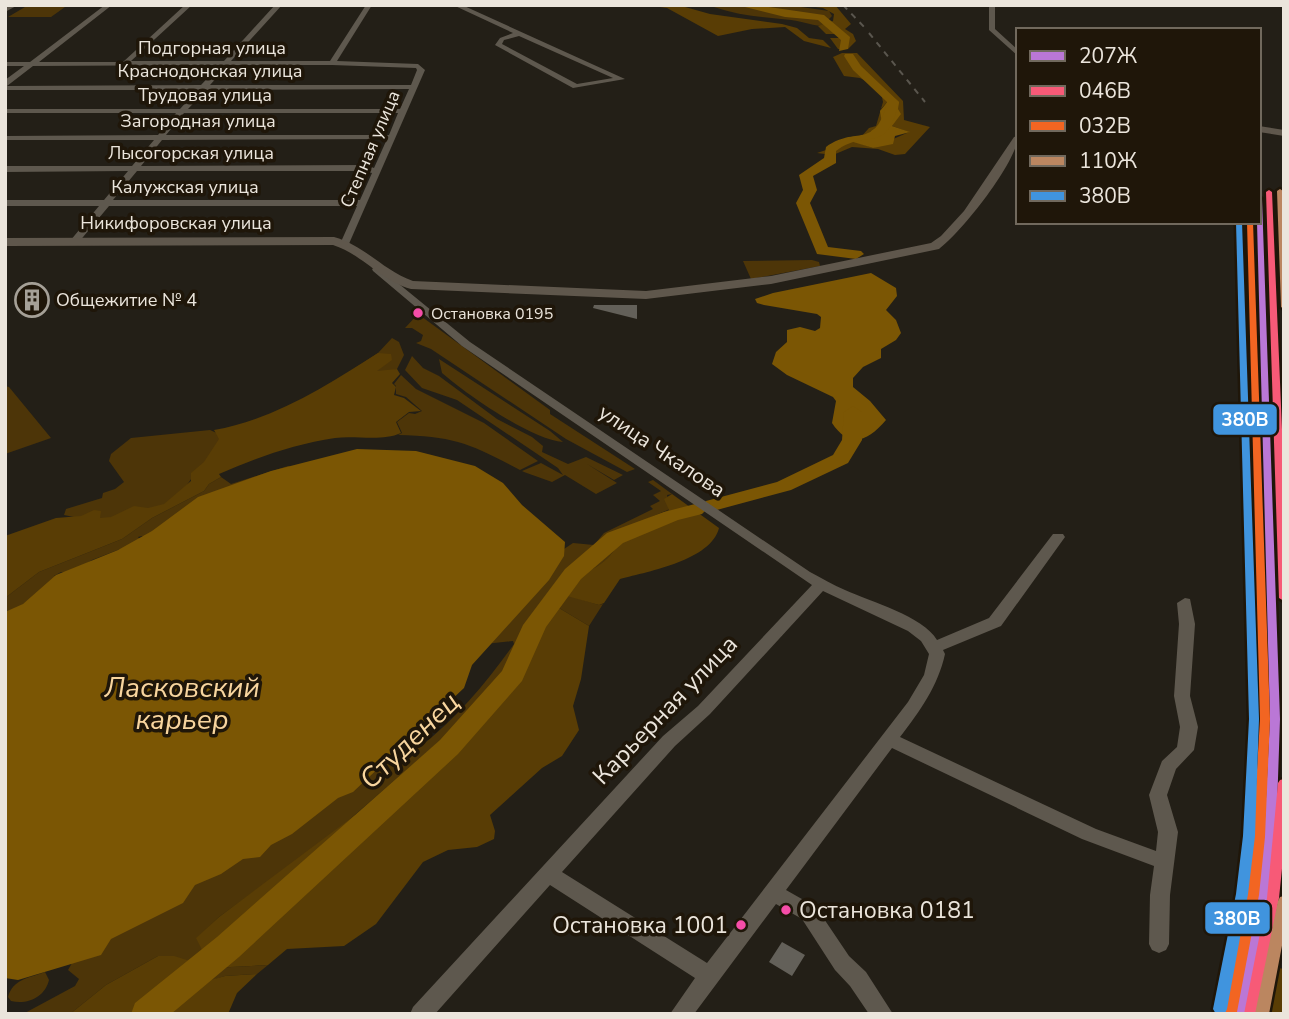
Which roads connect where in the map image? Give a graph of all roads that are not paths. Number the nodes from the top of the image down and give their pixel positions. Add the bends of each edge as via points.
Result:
1 (14, 5) edge
2 (109, 5) edge
3 (190, 5) edge
4 (279, 5) edge
5 (369, 5) edge
6 (456, 5) edge
7 (992, 5) edge
8 (5, 10) edge
9 (521, 33) junction
10 (1016, 52) edge
11 (332, 63) junction
12 (5, 64) edge
13 (124, 64) junction
14 (225, 64) junction
15 (29, 65) junction
16 (419, 67) joint
17 (5, 86) edge
18 (414, 86) junction
19 (206, 87) junction
20 (5, 111) edge
21 (182, 111) junction
22 (404, 111) junction
23 (1261, 129) edge
24 (1284, 133) edge
25 (161, 137) junction
26 (392, 137) junction
27 (5, 138) edge
28 (1016, 142) edge
29 (5, 169) edge
30 (134, 169) junction
31 (376, 171) junction
32 (364, 202) junction
33 (5, 203) edge
34 (106, 203) junction
35 (75, 241) junction
36 (5, 242) edge
37 (345, 244) junction
38 (377, 269) junction
39 (1058, 537) dead end
40 (821, 584) junction
41 (1185, 603) dead end
42 (934, 648) junction
43 (889, 739) junction
44 (1164, 862) junction
45 (549, 874) junction
46 (773, 892) junction
47 (1158, 944) dead end
48 (710, 976) junction
49 (421, 1014) edge
50 (681, 1014) edge
51 (882, 1014) edge

1 - 8 main road
2 - 15 street
3 - 13 street
4 - 14 street
5 - 11 street
6 - 9 street
7 - 10 street via 992,30
9 - 9 street via 498,45 576,86 621,79
11 - 14 street, Подгорная улица
11 - 16 street, Подгорная улица
12 - 15 street, Подгорная улица
13 - 14 street, Подгорная улица
13 - 15 street, Подгорная улица
14 - 19 street
15 - 17 street
16 - 18 street, Степная улица
17 - 19 street, Краснодонская улица
18 - 19 street, Краснодонская улица
18 - 22 street, Степная улица
19 - 21 street
20 - 21 street, Трудовая улица
21 - 22 street, Трудовая улица
21 - 25 street
22 - 26 street, Степная улица
23 - 24 main road
25 - 26 street, Загородная улица
25 - 27 street, Загородная улица
25 - 30 street
26 - 31 street, Степная улица
28 - 38 main road via 952,233 929,249 771,279 646,295 428,287 401,282
29 - 30 street, Лысогорская улица
30 - 31 street, Лысогорская улица
30 - 34 street
31 - 32 street, Степная улица
32 - 34 street, Калужская улица
32 - 37 street, Степная улица
33 - 34 street, Калужская улица
34 - 35 street
35 - 36 main road, Никифоровская улица
35 - 37 main road, Никифоровская улица
37 - 38 main road
38 - 40 street, улица Чкалова via 466,344
39 - 42 street via 995,622
40 - 42 street, улица Чкалова via 914,627
40 - 45 street, Карьерная улица
41 - 44 street via 1182,696 1189,727 1185,750 1168,766 1158,795 1168,832
42 - 43 street via 932,675
43 - 44 street via 1089,834
43 - 46 street
44 - 47 street
45 - 48 street
45 - 49 street, Карьерная улица
46 - 48 street
46 - 51 street via 809,913
48 - 50 street

